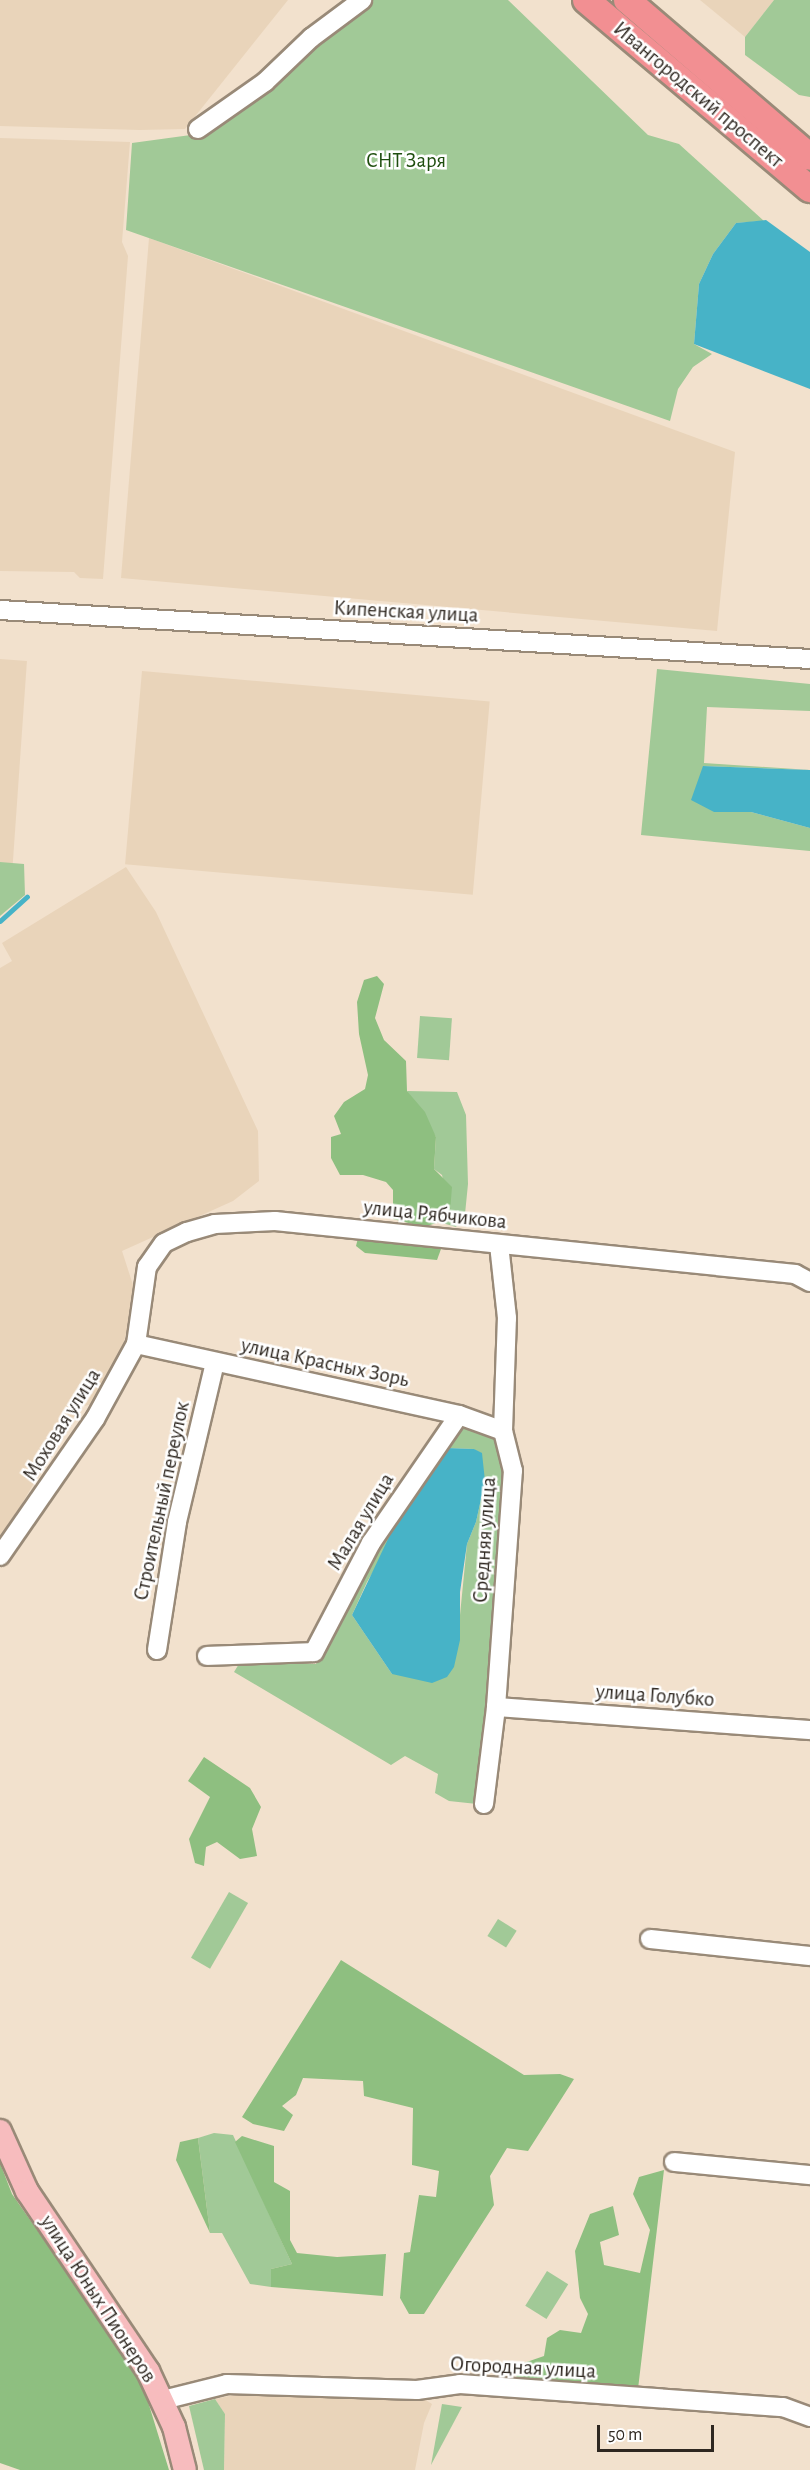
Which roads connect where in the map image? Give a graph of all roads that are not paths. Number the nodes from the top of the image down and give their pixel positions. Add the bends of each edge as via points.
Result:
1 (362, 0) edge
2 (586, 0) edge
3 (627, 0) edge
4 (198, 129) dead end
5 (810, 157) edge
6 (810, 189) edge
7 (0, 610) edge
8 (810, 659) edge
9 (499, 1244) junction
10 (810, 1282) edge
11 (136, 1344) junction
12 (215, 1362) junction
13 (459, 1415) junction
14 (503, 1431) junction
15 (0, 1556) edge
16 (157, 1650) dead end
17 (207, 1656) dead end
18 (496, 1707) junction
19 (810, 1730) edge
20 (484, 1804) dead end
21 (650, 1939) dead end
22 (810, 1956) edge
23 (0, 2131) edge
24 (674, 2162) dead end
25 (810, 2175) edge
26 (163, 2400) junction
27 (810, 2417) edge
28 (185, 2470) edge

1 - 4 street via 311,38 265,81
2 - 6 highway, Ивангородский проспект
3 - 5 highway, Ивангородский проспект
7 - 8 street, Кипенская улица
9 - 10 street, улица Рябчикова via 795,1274
9 - 11 street, улица Рябчикова via 275,1221 206,1226 164,1243 147,1267
9 - 14 street, Средняя улица via 507,1318
11 - 12 street, улица Красных Зорь
11 - 15 street, Моховая улица via 95,1419
12 - 13 street, улица Красных Зорь
12 - 16 street, Строительный переулок via 177,1522
13 - 14 street, улица Красных Зорь
13 - 17 street, Малая улица via 371,1544 314,1652
14 - 18 street, Средняя улица via 513,1471
18 - 19 street, улица Голубко
18 - 20 street, Средняя улица
21 - 22 street
23 - 26 main road, улица Юных Пионеров via 27,2190
24 - 25 street
26 - 27 street, Огородная улица via 227,2384 417,2390 460,2384 783,2407
26 - 28 main road, улица Юных Пионеров

